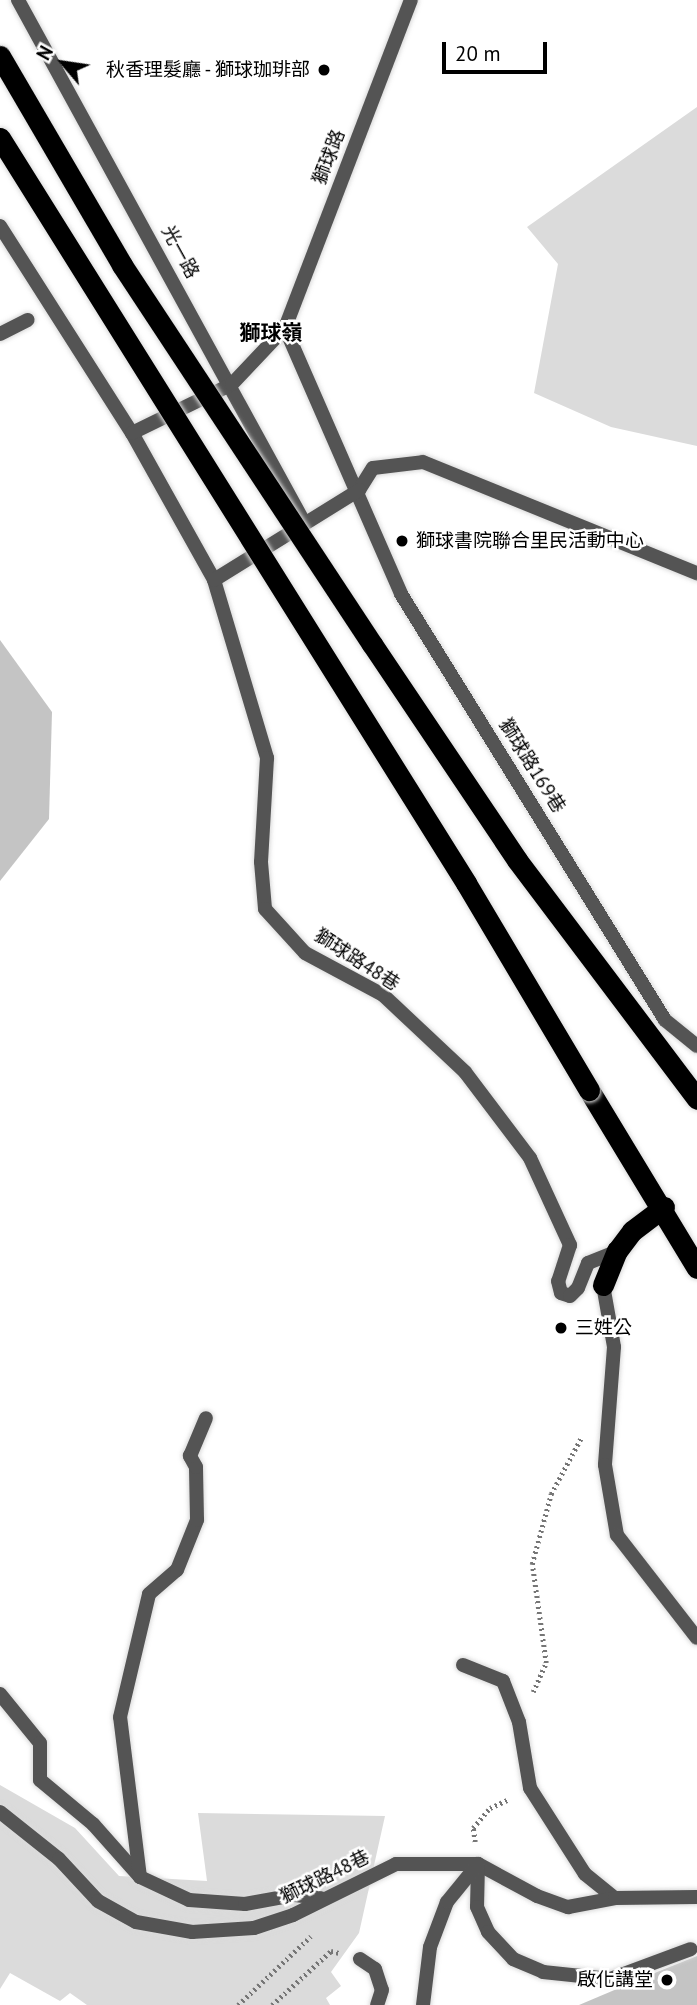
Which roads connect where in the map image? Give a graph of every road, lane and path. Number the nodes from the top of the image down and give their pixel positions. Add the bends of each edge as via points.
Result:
1 (18, 0) edge
2 (411, 0) edge
3 (0, 56) edge
4 (0, 138) edge
5 (0, 226) edge
6 (28, 320) dead end
7 (285, 328) junction
8 (0, 334) edge
9 (232, 384) junction
10 (132, 433) junction
11 (359, 489) junction
12 (305, 524) junction
13 (697, 573) edge
14 (214, 580) junction
15 (697, 1046) edge
16 (697, 1099) edge
17 (664, 1207) junction
18 (691, 1244) edge
19 (617, 1251) junction
20 (697, 1268) edge
21 (603, 1286) joint
22 (607, 1399) junction
23 (206, 1418) dead end
24 (697, 1638) edge
25 (463, 1665) dead end
26 (0, 1695) edge
27 (519, 1722) junction
28 (530, 1788) junction
29 (0, 1812) edge
30 (478, 1864) junction
31 (140, 1877) junction
32 (697, 1897) edge
33 (321, 1898) junction
34 (615, 1898) junction
35 (317, 1931) dead end
36 (691, 1949) dead end
37 (360, 1959) joint
38 (238, 2005) edge
39 (272, 2005) edge
40 (377, 2005) edge
41 (423, 2005) edge

1 - 9 street, 光一路
2 - 7 street, 獅球路
3 - 16 highway, bridge via 122,265 372,644 517,860
4 - 17 highway, bridge
5 - 10 street
6 - 8 street
7 - 9 street
7 - 11 street, 獅球路169巷
9 - 10 street
9 - 12 street, 光一路
10 - 14 street
11 - 12 street
11 - 13 street via 373,468 423,462
11 - 15 street, 獅球路169巷 via 401,594 665,1020
12 - 14 street
14 - 19 street, 獅球路48巷 via 267,758 261,862 265,909 305,953 383,995 465,1072 530,1158 570,1245 558,1281 561,1293 570,1296 578,1288 588,1263
17 - 18 highway
17 - 19 highway via 632,1231
18 - 20 highway
19 - 21 highway
21 - 22 street via 614,1347
22 - 24 street via 607,1496 617,1535
22 - 27 path via 551,1494 532,1564 546,1663
23 - 31 street via 190,1456 196,1466 197,1520 177,1570 149,1594 120,1717
25 - 27 street via 503,1681
26 - 31 street via 40,1743 40,1780 93,1824
27 - 28 street
28 - 30 path via 490,1808 472,1828
28 - 34 street via 585,1874
29 - 33 street, 獅球路48巷 via 58,1858 98,1901 136,1922 192,1932 254,1928 293,1915
30 - 33 street, 獅球路48巷 via 397,1864
30 - 34 street, 獅球路48巷 via 568,1907
30 - 36 street via 477,1907 488,1932 513,1959 543,1972 610,1979
30 - 41 street via 447,1902 430,1947
31 - 33 street via 189,1900 245,1904 295,1895
32 - 34 street, 獅球路48巷
35 - 38 path
37 - 39 path via 331,1951
37 - 40 street via 376,1969 382,1990

